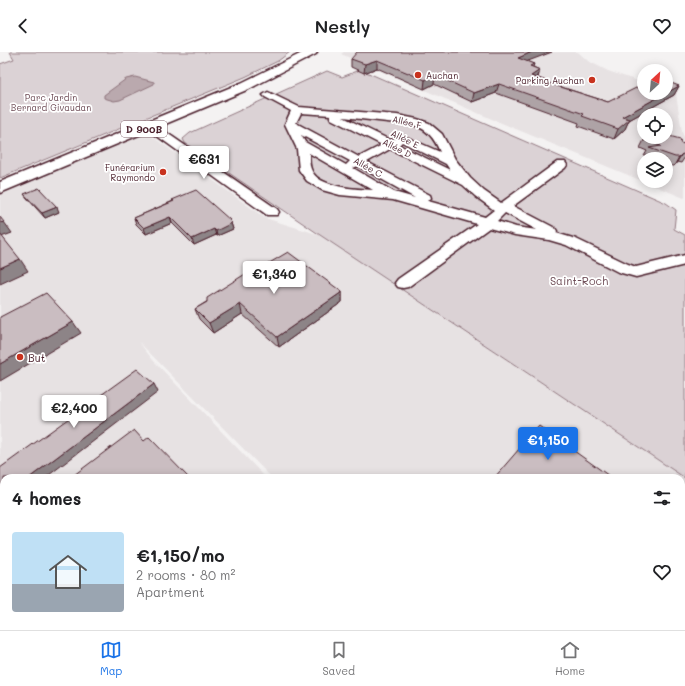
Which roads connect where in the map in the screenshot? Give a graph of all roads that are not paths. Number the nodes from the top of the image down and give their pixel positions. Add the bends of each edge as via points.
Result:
1 (303, 52) edge
2 (312, 52) edge
3 (286, 66) junction
4 (268, 96) dead end
5 (297, 110) junction
6 (322, 110) junction
7 (358, 116) junction
8 (290, 124) junction
9 (150, 126) junction
10 (403, 138) junction
11 (301, 144) junction
12 (390, 145) junction
13 (358, 161) junction
14 (452, 162) junction
15 (561, 165) dead end
16 (344, 169) junction
17 (472, 186) junction
18 (0, 188) edge
19 (393, 196) junction
20 (503, 208) junction
21 (446, 210) junction
22 (272, 212) dead end
23 (488, 222) junction
24 (571, 242) junction
25 (685, 260) edge
26 (403, 283) dead end

1 - 3 main road, D 900B
2 - 3 main road, D 900B
3 - 9 main road, D 900B via 246,86
4 - 5 street
5 - 6 street, Allée F
5 - 8 street
6 - 7 street, Allée F
6 - 12 street, Allée D
7 - 10 street, Allée E
7 - 14 street, Allée F via 418,123 431,129 440,139
8 - 11 street
8 - 13 street, Allée C
9 - 18 main road, D 900B
9 - 22 street via 168,134
10 - 12 street
10 - 14 street, Allée E
11 - 16 street
11 - 19 street via 305,170 317,183 340,191
12 - 13 street
12 - 17 street, Allée D
13 - 16 street
13 - 21 street, Allée C
14 - 17 street, Allée F
15 - 20 street
16 - 19 street
17 - 20 street, Allée F via 489,202
19 - 21 street
20 - 23 street
20 - 24 street, Allée F
21 - 23 street
23 - 24 street via 516,231
23 - 26 street
24 - 25 street via 636,272

